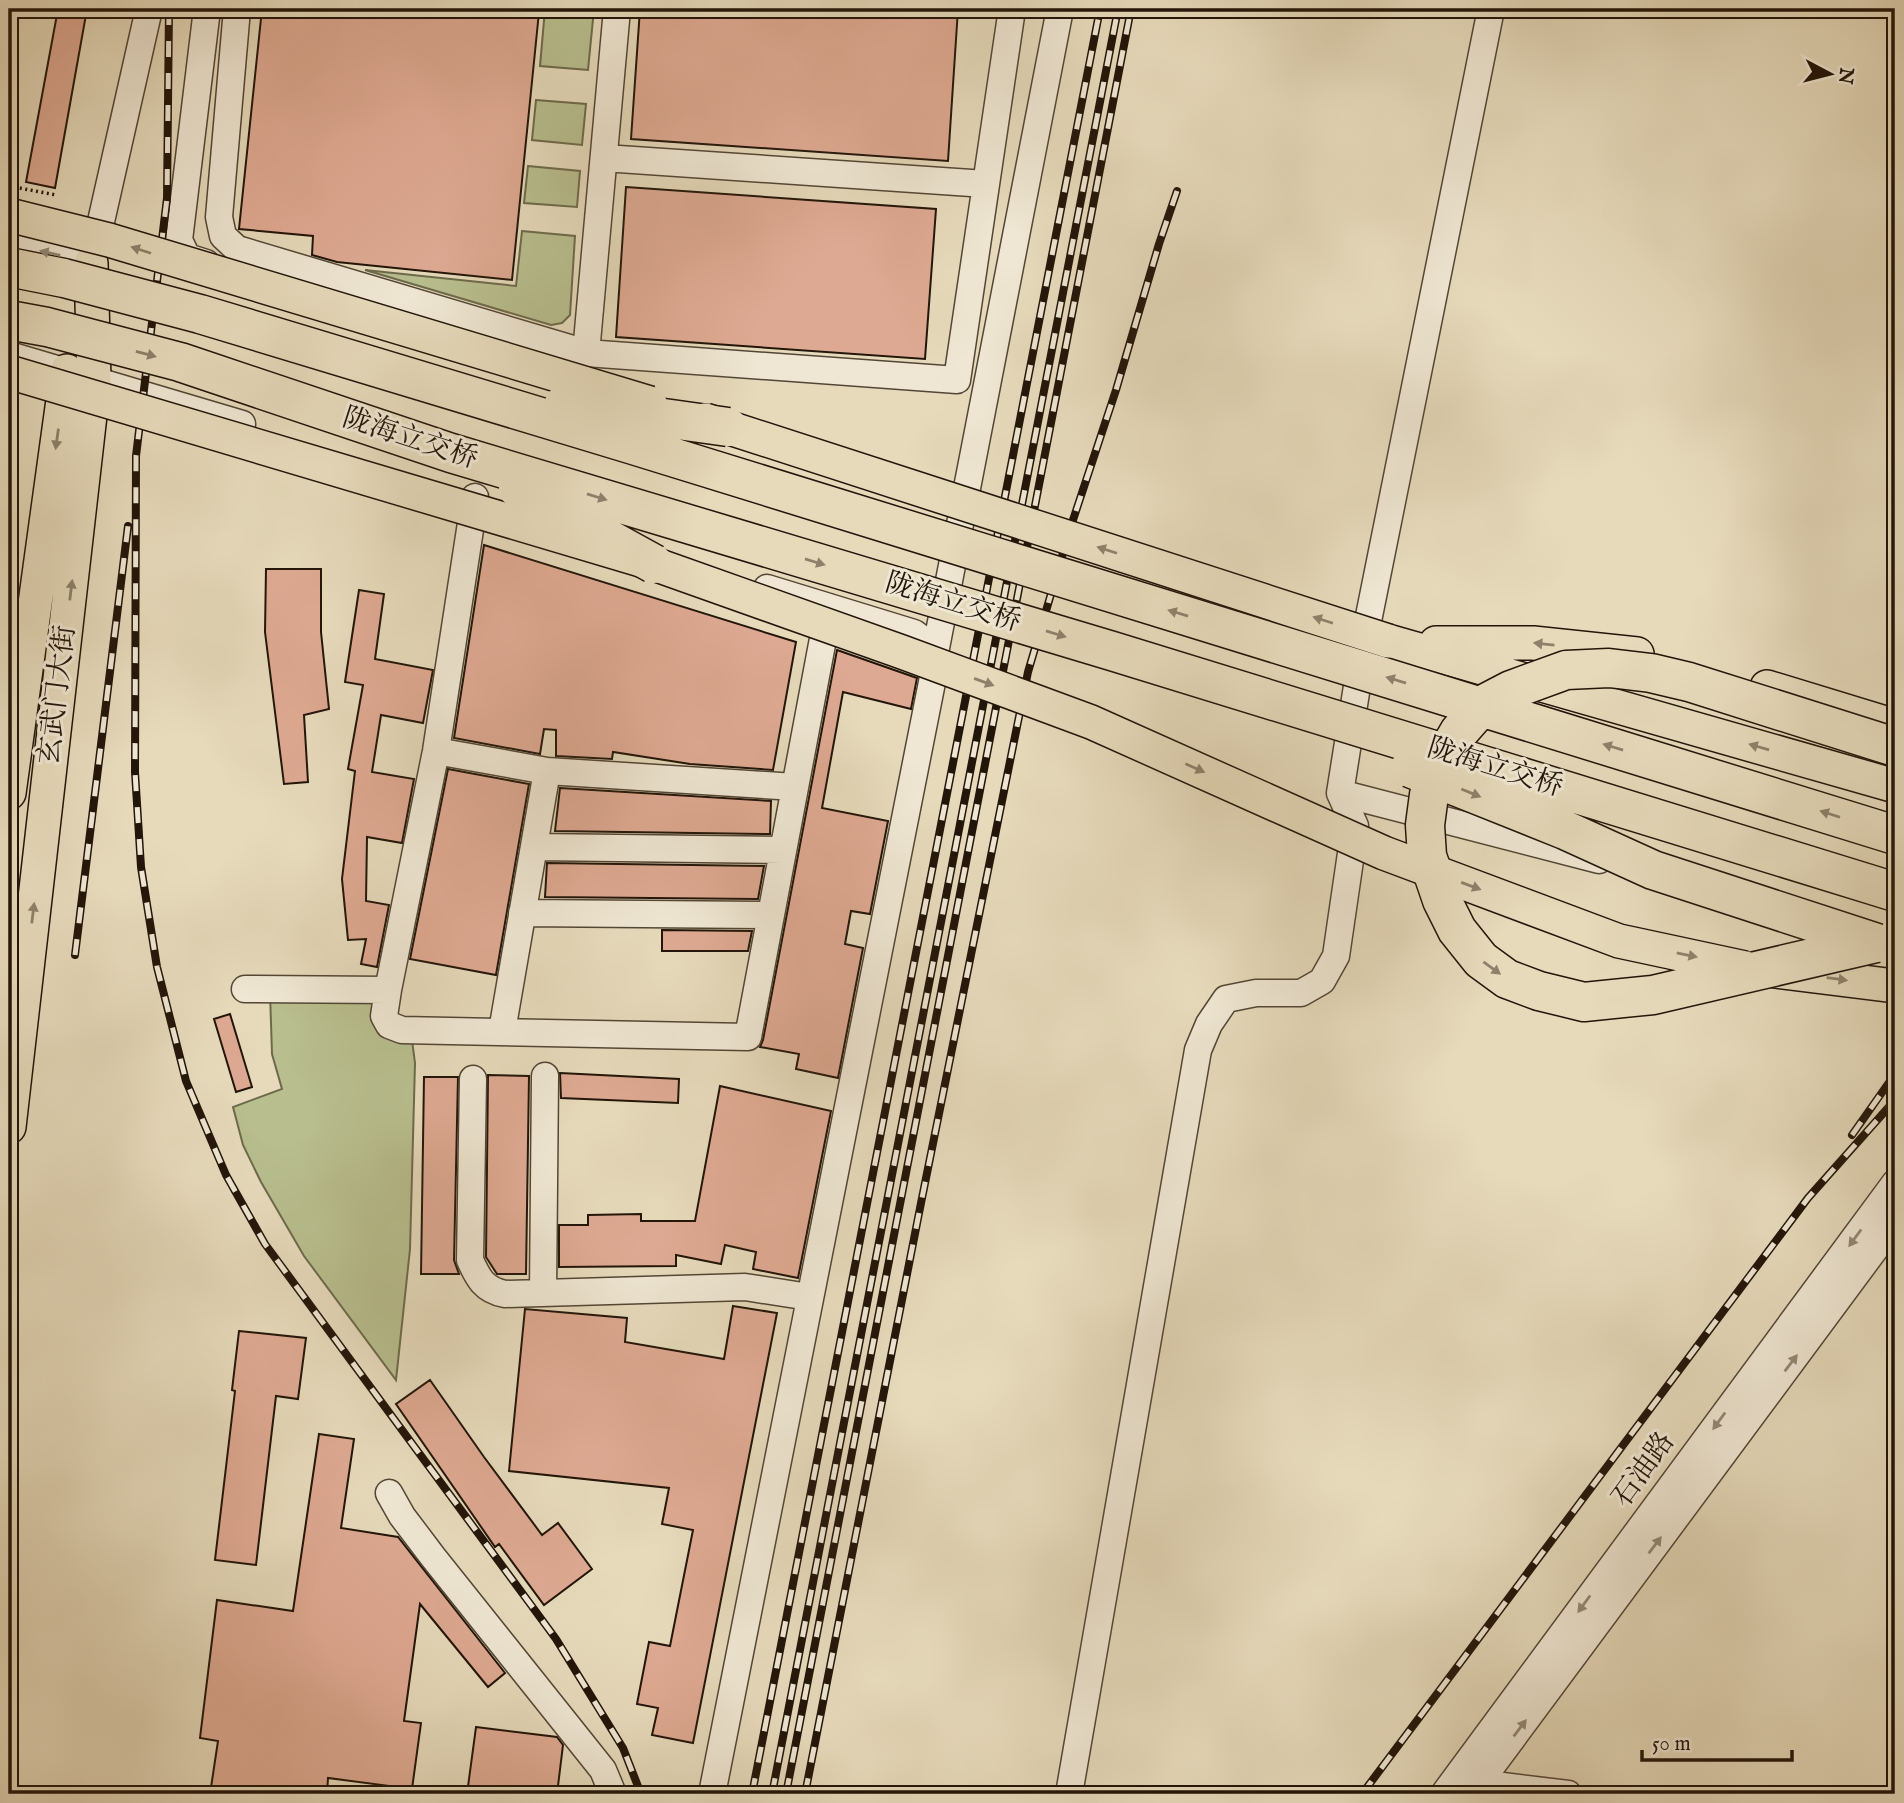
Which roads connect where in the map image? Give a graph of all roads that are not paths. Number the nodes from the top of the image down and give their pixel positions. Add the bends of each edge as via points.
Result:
1 (149, 9) edge
2 (207, 9) edge
3 (237, 9) edge
4 (617, 9) edge
5 (1012, 9) edge
6 (1060, 9) edge
7 (1491, 9) edge
8 (604, 158) junction
9 (986, 184) junction
10 (9, 215) edge
11 (9, 244) edge
12 (91, 263) junction
13 (9, 267) edge
14 (9, 320) edge
15 (586, 353) junction
16 (9, 355) edge
17 (9, 372) edge
18 (546, 373) junction
19 (81, 375) junction
20 (442, 388) junction
21 (728, 427) junction
22 (451, 453) junction
23 (475, 497) junction
24 (964, 507) junction
25 (653, 564) junction
26 (829, 607) junction
27 (1388, 641) junction
28 (1112, 651) junction
29 (935, 653) junction
30 (1895, 726) edge
31 (1895, 747) edge
32 (436, 751) junction
33 (547, 771) junction
34 (1895, 786) edge
35 (795, 787) junction
36 (9, 793) edge
37 (1340, 793) junction
38 (1895, 835) edge
39 (534, 847) junction
40 (783, 850) junction
41 (1895, 892) edge
42 (522, 913) junction
43 (771, 915) junction
44 (1889, 943) edge
45 (18, 970) edge
46 (1895, 986) edge
47 (245, 989) dead end
48 (388, 990) junction
49 (502, 1031) junction
50 (545, 1076) dead end
51 (473, 1079) dead end
52 (9, 1127) edge
53 (1895, 1184) edge
54 (1895, 1222) edge
55 (543, 1293) junction
56 (808, 1297) junction
57 (388, 1493) dead end
58 (1470, 1783) edge
59 (613, 1794) edge
60 (712, 1794) edge
61 (1069, 1794) edge
62 (1444, 1794) edge
63 (1568, 1794) edge

1 - 12 street
2 - 18 street via 179,240 187,257
3 - 15 street via 219,217 223,236 237,250
4 - 8 street
5 - 9 street
6 - 24 street
7 - 37 street via 1365,636
8 - 9 street
8 - 15 street
9 - 15 street via 957,380
18 -> 10 main road, bridge via 109,240
12 -> 11 street
12 - 19 main road, 玄武门大街
13 - 20 highway, 陇海立交桥, bridge via 200,314
14 -> 22 highway, 陇海立交桥, bridge via 180,362
16 - 19 street
17 - 25 main road, bridge
18 - 21 main road, bridge
18 - 24 street
19 - 23 street
19 -> 36 main road, 玄武门大街
45 -> 19 main road, 玄武门大街
20 - 21 highway, bridge
38 -> 20 highway, 陇海立交桥, bridge
27 -> 21 main road, bridge
22 - 25 highway, bridge
22 -> 28 highway, 陇海立交桥, bridge
23 - 26 street
23 - 32 street
24 - 29 street
25 -> 46 main road, bridge via 1091,722 1384,853 1619,941 1745,968
26 - 29 street via 914,633
26 - 35 street
30 -> 27 main road via 1665,657 1533,643
34 -> 27 main road, bridge
28 - 41 highway, 陇海立交桥, bridge
28 -> 44 highway, bridge via 1565,830 1653,870
29 - 56 street
31 -> 44 highway, bridge via 1664,676 1609,668 1566,670 1511,690 1473,716 1437,770 1425,825 1427,856 1457,930 1481,960 1507,979 1539,991 1584,1002 1653,995
32 - 33 street
32 - 48 street
33 - 35 street
33 - 39 street
35 - 40 street
37 - 44 street
37 - 61 street via 1354,826 1336,956 1322,981 1301,993 1256,993 1226,999 1198,1050
39 - 40 street
39 - 42 street
40 - 43 street
42 - 43 street
42 - 49 street
43 - 49 street via 748,1037
45 - 52 main road, 玄武门大街
47 - 48 street
48 - 49 street via 384,1016 389,1025 402,1030
50 - 55 street
51 - 55 street via 470,1260 478,1279 492,1292
53 -> 58 street, 石油路
58 -> 54 street, 石油路
55 - 56 street via 746,1287
56 - 60 street
57 - 59 street via 433,1557 603,1770
58 - 62 street, 石油路
58 - 63 street

